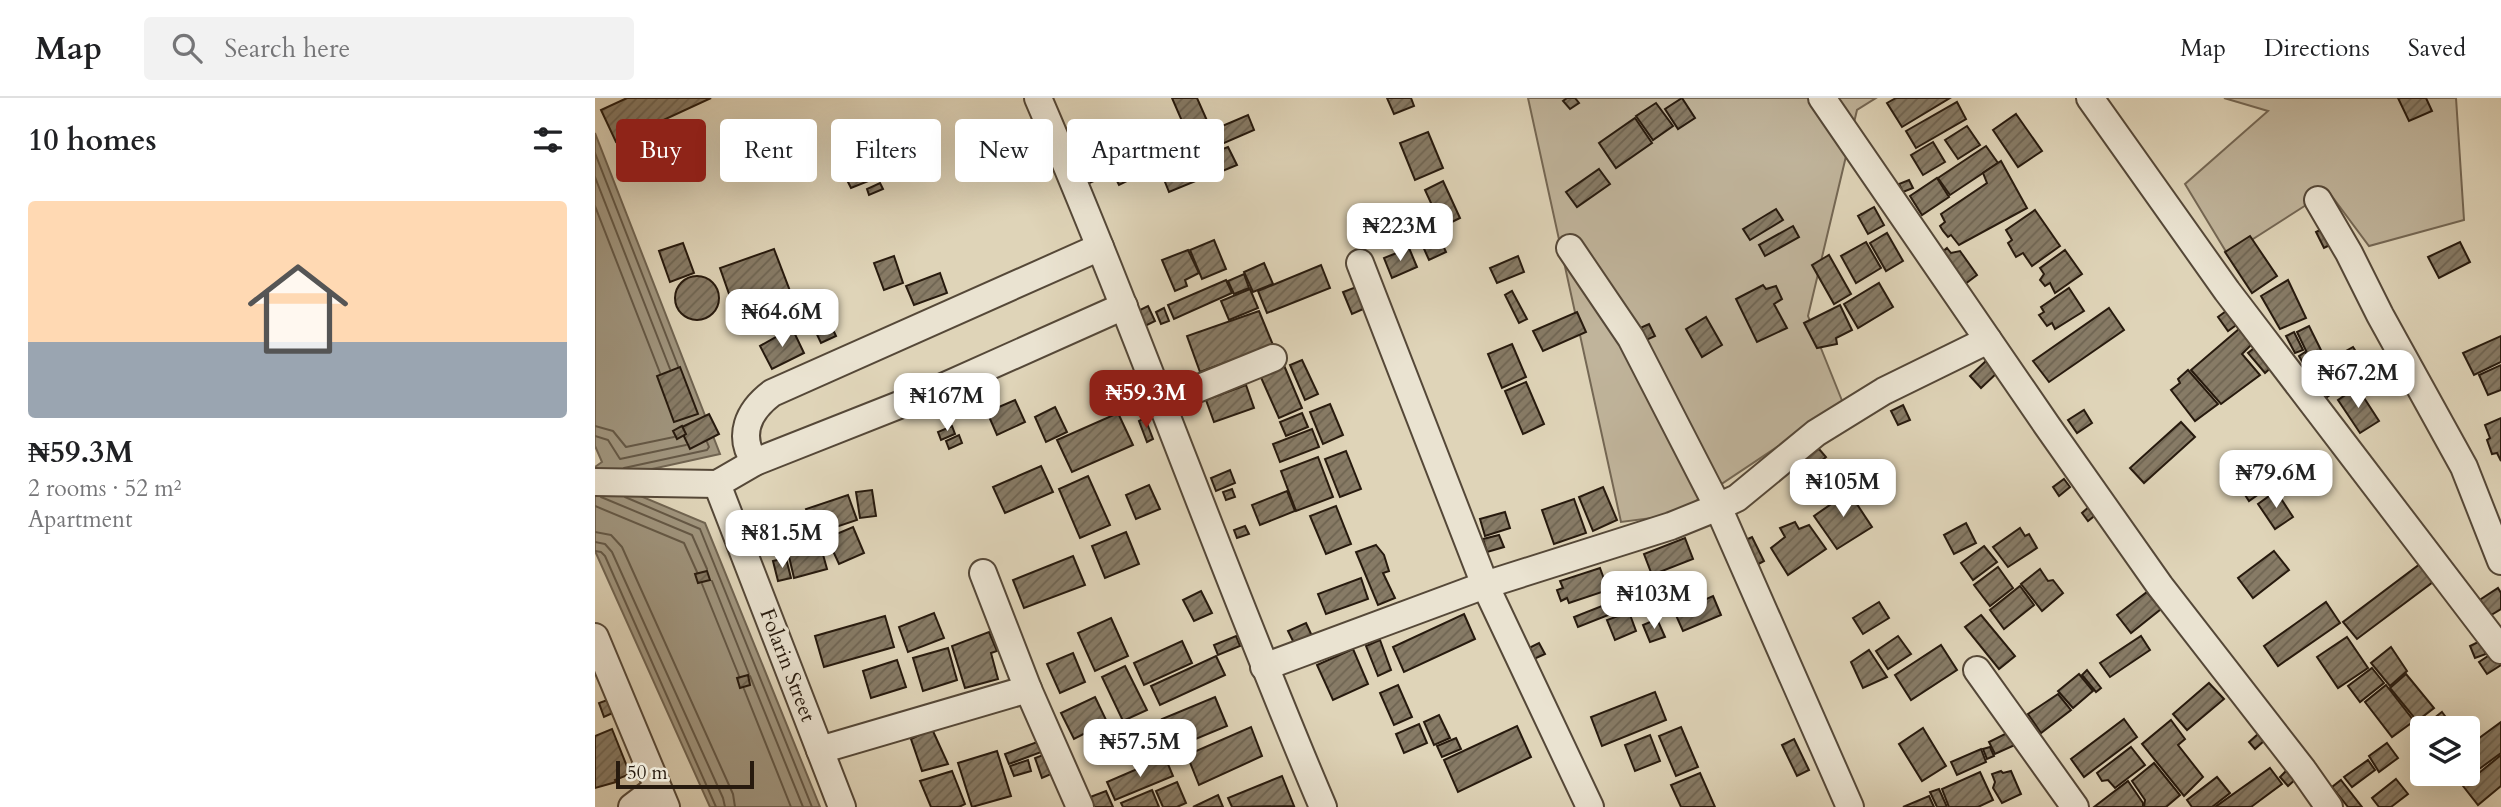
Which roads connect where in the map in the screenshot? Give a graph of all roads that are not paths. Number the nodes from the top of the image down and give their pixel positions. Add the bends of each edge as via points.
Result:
1 (1038, 98) edge
2 (1822, 98) edge
3 (2090, 98) edge
4 (2318, 200) dead end
5 (1100, 247) junction
6 (1570, 248) dead end
7 (1360, 263) dead end
8 (1124, 306) junction
9 (1988, 341) junction
10 (1273, 358) dead end
11 (1160, 404) junction
12 (755, 463) junction
13 (595, 482) edge
14 (717, 484) junction
15 (1718, 507) junction
16 (2501, 561) edge
17 (982, 573) dead end
18 (1485, 585) junction
19 (595, 637) edge
20 (2501, 650) edge
21 (1264, 667) junction
22 (1977, 670) dead end
23 (1028, 689) junction
24 (820, 750) junction
25 (661, 797) edge
26 (632, 807) edge
27 (842, 807) edge
28 (1080, 807) edge
29 (1323, 807) edge
30 (1590, 807) edge
31 (1850, 807) edge
32 (2075, 807) edge
33 (2329, 807) edge

1 - 5 street
2 - 9 street
3 - 20 street via 2227,291
4 - 16 street via 2464,467
5 - 8 street
5 - 12 street via 772,393 748,419 745,435
6 - 15 street via 1631,338
7 - 18 street
8 - 11 street
8 - 12 street via 927,394
9 - 15 street via 1884,391 1816,433 1737,498
9 - 33 street via 2160,586
10 - 11 street
11 - 21 street
12 - 14 street
13 - 14 street
14 - 24 street, Folarin Street
15 - 18 street
15 - 31 street
17 - 23 street
18 - 21 street
18 - 30 street
19 - 25 street
21 - 29 street
22 - 32 street
23 - 24 street
23 - 28 street
24 - 27 street, Folarin Street
25 - 26 street

